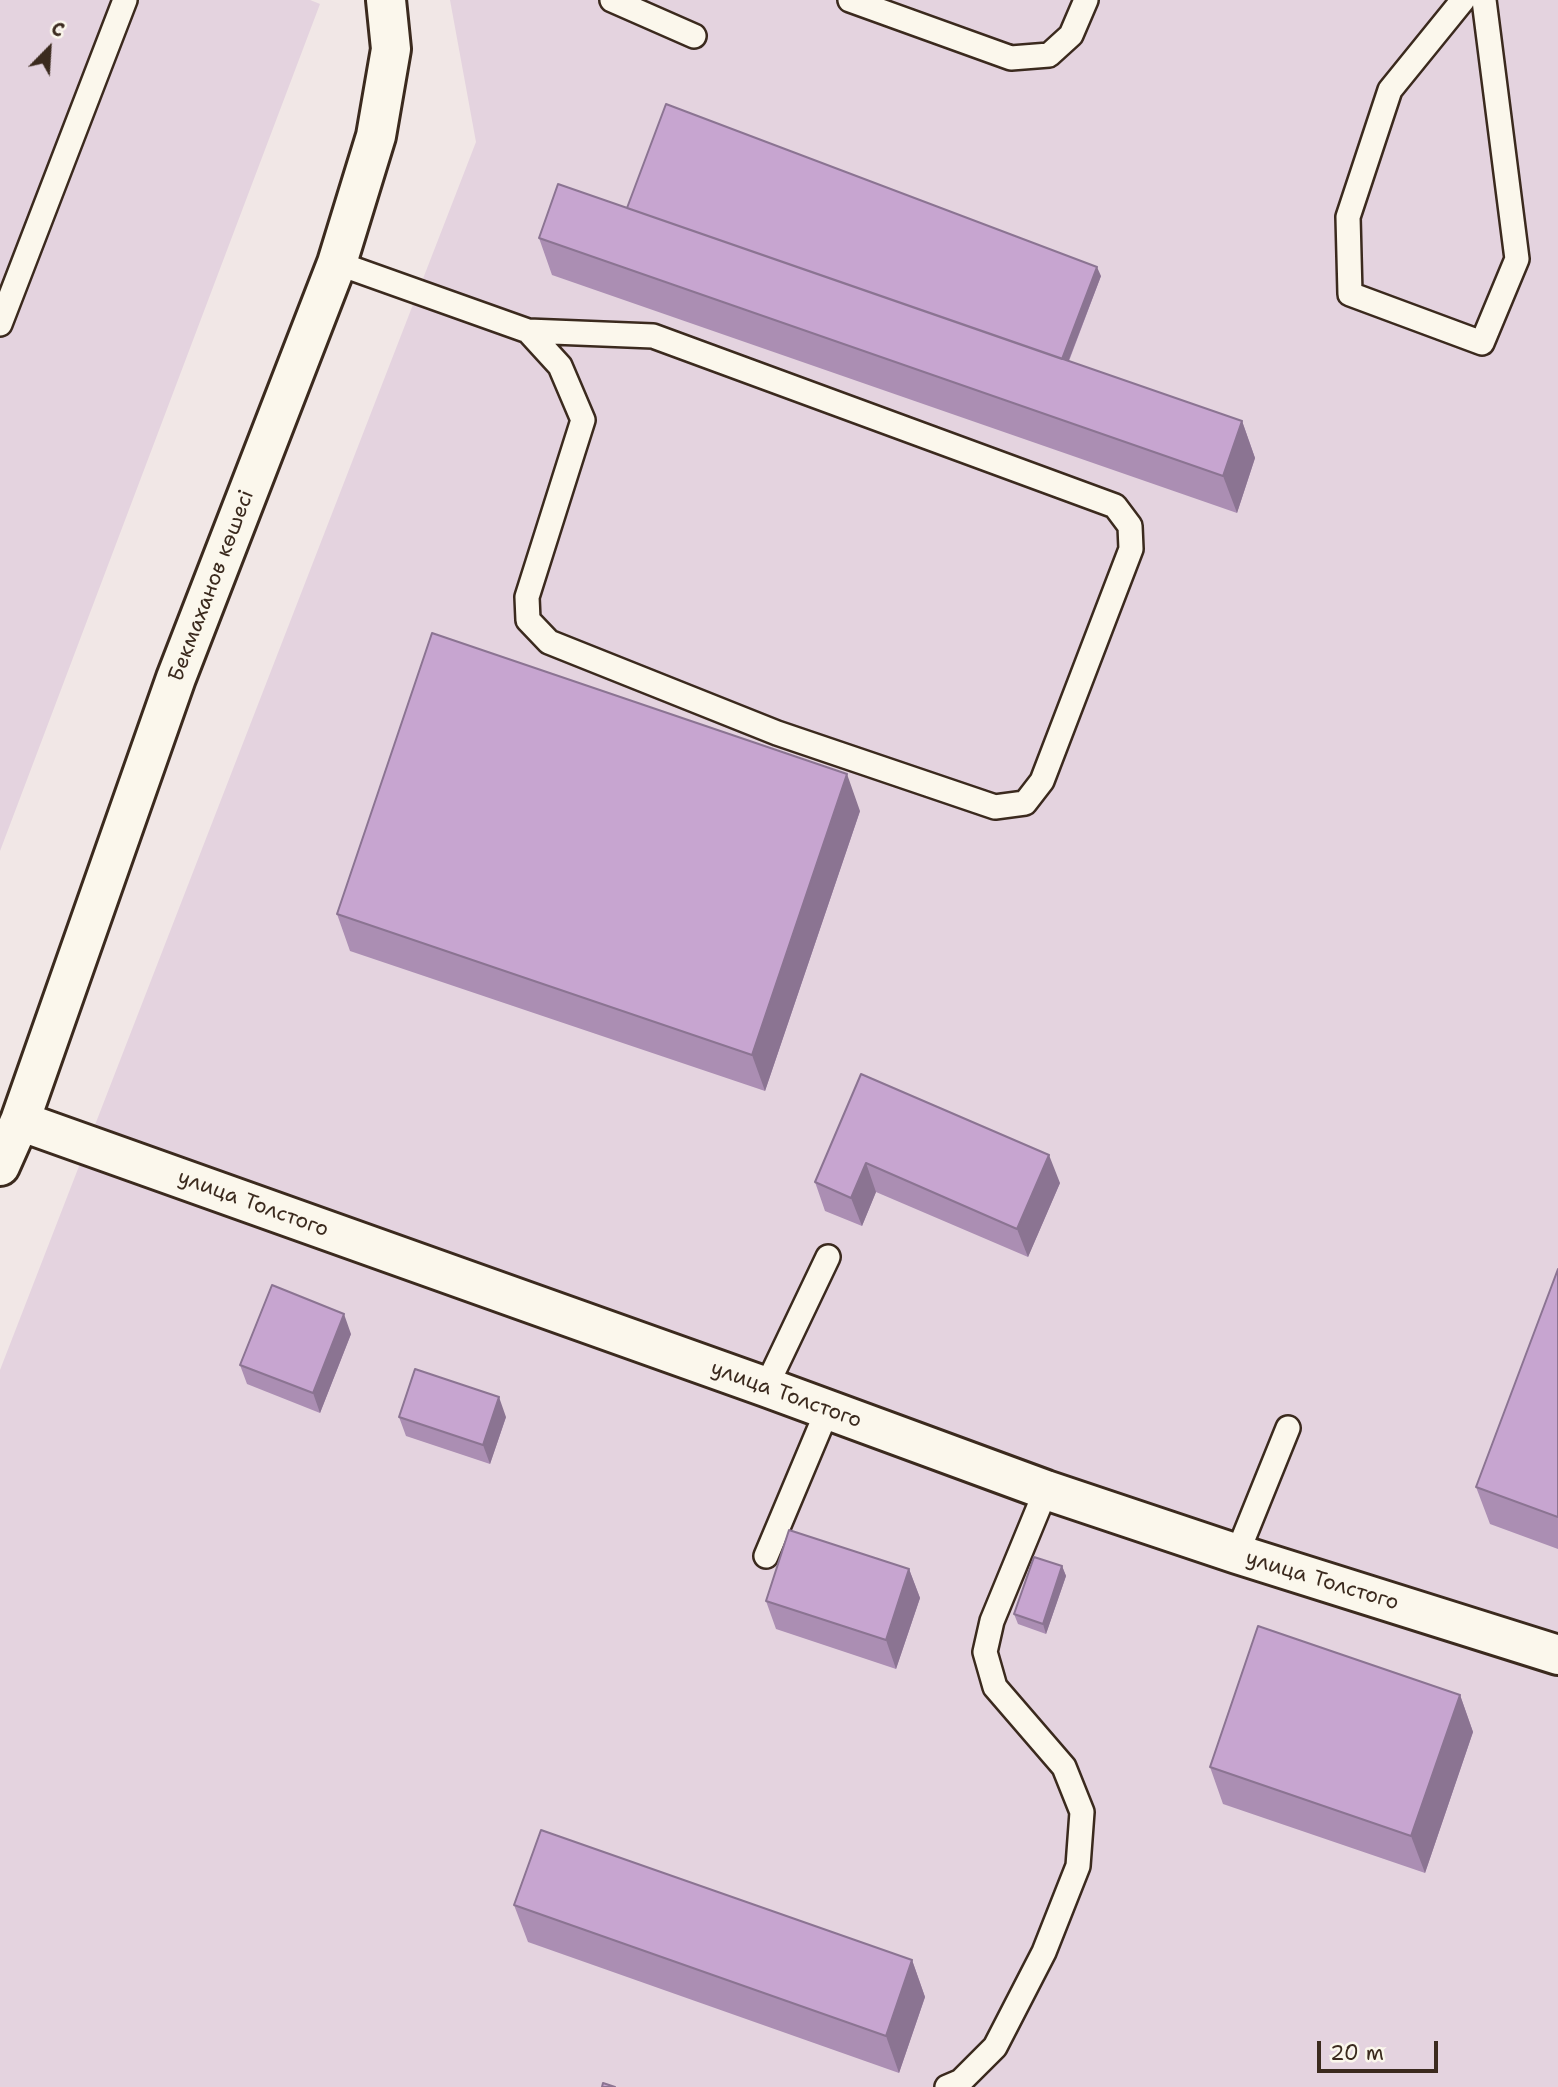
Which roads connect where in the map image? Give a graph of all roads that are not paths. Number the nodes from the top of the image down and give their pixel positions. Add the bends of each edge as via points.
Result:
1 (125, 0) edge
2 (386, 0) edge
3 (612, 0) edge
4 (850, 0) edge
5 (1086, 0) edge
6 (1463, 0) edge
7 (1484, 0) edge
8 (694, 36) dead end
9 (337, 263) junction
10 (0, 324) edge
11 (528, 331) junction
12 (20, 1121) junction
13 (0, 1166) edge
14 (828, 1257) dead end
15 (766, 1387) junction
16 (827, 1410) junction
17 (1288, 1428) dead end
18 (1046, 1490) junction
19 (1237, 1554) junction
20 (766, 1556) dead end
21 (1558, 1655) edge
22 (947, 2087) edge

1 - 10 lane
2 - 9 street, Бекмаханов көшесі via 391,49 376,136
3 - 8 lane
4 - 5 lane via 1011,58 1049,55 1072,35
6 - 7 lane via 1390,90 1348,216 1350,294 1482,343 1517,259
9 - 11 lane
9 - 12 street, Бекмаханов көшесі via 176,678
11 - 11 lane via 561,366 583,420 527,597 528,620 549,642 777,733 995,807 1025,803 1042,781 1131,549 1130,526 1115,506 653,336
12 - 13 street, Бекмаханов көшесі
12 - 15 street, улица Толстого
14 - 15 lane
15 - 16 street, улица Толстого
16 - 18 street, улица Толстого
16 - 20 lane
17 - 19 lane
18 - 19 street, улица Толстого
18 - 22 lane via 992,1621 985,1652 995,1687 1064,1767 1082,1812 1078,1866 1044,1952 995,2047 961,2081
19 - 21 street, улица Толстого

